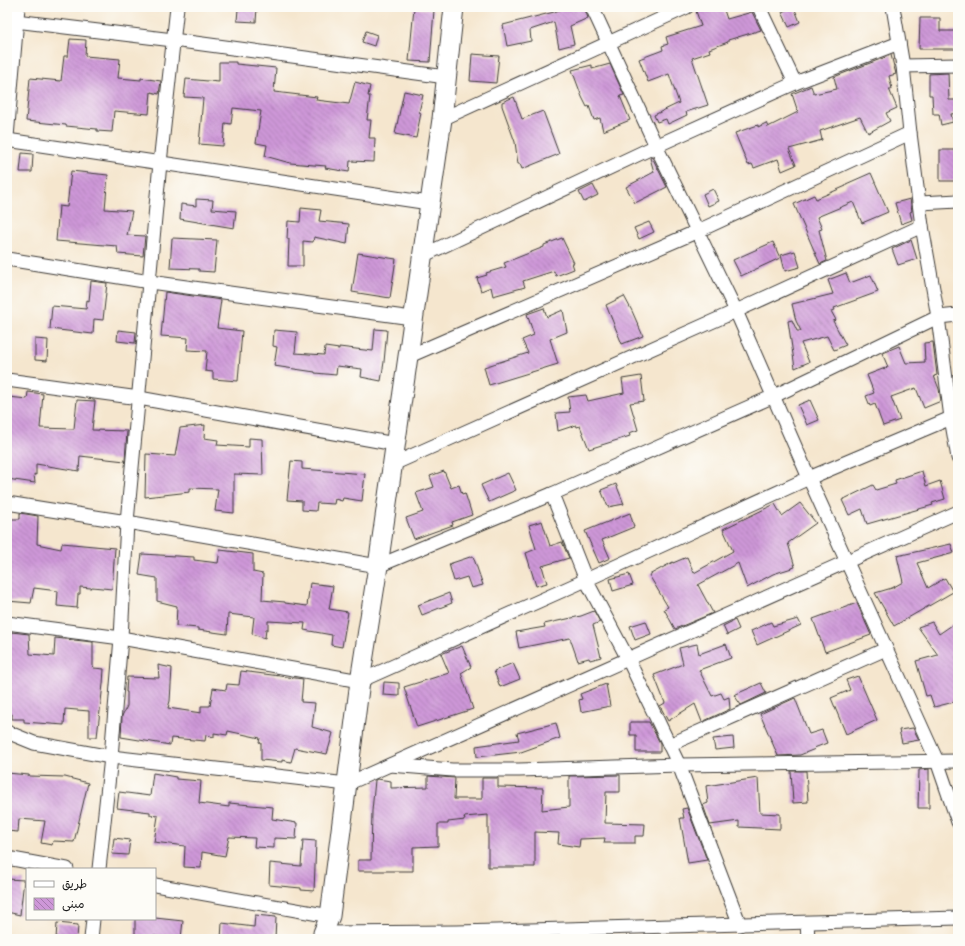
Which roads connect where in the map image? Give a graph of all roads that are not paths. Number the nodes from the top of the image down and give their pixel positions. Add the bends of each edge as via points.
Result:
1 (18, 7) edge
2 (177, 7) edge
3 (454, 7) edge
4 (592, 7) edge
5 (687, 7) edge
6 (759, 7) edge
7 (893, 7) edge
8 (12, 21) edge
9 (173, 40) junction
10 (608, 42) junction
11 (899, 43) junction
12 (958, 65) edge
13 (903, 66) junction
14 (446, 76) junction
15 (795, 83) junction
16 (442, 119) junction
17 (910, 133) junction
18 (7, 137) edge
19 (7, 140) edge
20 (656, 146) junction
21 (160, 163) junction
22 (958, 201) edge
23 (429, 203) junction
24 (920, 203) junction
25 (922, 226) junction
26 (698, 231) junction
27 (422, 256) junction
28 (7, 260) edge
29 (150, 282) junction
30 (736, 311) junction
31 (958, 315) edge
32 (938, 317) junction
33 (412, 318) junction
34 (407, 358) junction
35 (7, 380) edge
36 (774, 396) junction
37 (139, 398) junction
38 (954, 418) edge
39 (394, 444) junction
40 (958, 458) edge
41 (391, 466) junction
42 (809, 478) junction
43 (552, 494) junction
44 (7, 503) edge
45 (958, 512) edge
46 (127, 522) junction
47 (847, 562) junction
48 (378, 566) junction
49 (586, 580) junction
50 (7, 623) edge
51 (121, 638) junction
52 (886, 649) junction
53 (628, 659) junction
54 (360, 681) junction
55 (7, 732) edge
56 (669, 745) junction
57 (111, 757) junction
58 (937, 761) junction
59 (958, 761) edge
60 (388, 765) junction
61 (679, 766) junction
62 (347, 784) junction
63 (958, 822) edge
64 (7, 858) edge
65 (62, 868) edge
66 (99, 868) edge
67 (156, 885) edge
68 (330, 916) junction
69 (958, 918) edge
70 (93, 920) edge
71 (807, 922) junction
72 (740, 925) junction
73 (587, 934) edge
74 (323, 936) edge
75 (91, 939) edge
76 (808, 939) edge

1 - 8 street
2 - 9 street
3 - 14 street
4 - 10 street
5 - 10 street
6 - 15 street
7 - 11 street
8 - 9 street
8 - 18 street
9 - 14 street
9 - 21 street
10 - 16 street
10 - 20 street
11 - 13 street
11 - 15 street
12 - 13 street
13 - 17 street
14 - 16 street
15 - 20 street
16 - 23 street
17 - 24 street
17 - 26 street
19 - 21 street
20 - 26 street
20 - 27 street
21 - 23 street
21 - 29 street
22 - 24 street
23 - 27 street
24 - 25 street
25 - 30 street
25 - 32 street
26 - 30 street
26 - 34 street
27 - 33 street
28 - 29 street
29 - 33 street
29 - 37 street
30 - 36 street
30 - 41 street
31 - 32 street
32 - 36 street
32 - 38 street
33 - 34 street
34 - 39 street
35 - 37 street
36 - 42 street
36 - 43 street
37 - 39 street
37 - 46 street
38 - 40 street
38 - 42 street
39 - 41 street
41 - 48 street
42 - 47 street
42 - 49 street
43 - 48 street
43 - 49 street
44 - 46 street
45 - 47 street
46 - 48 street
46 - 51 street
47 - 52 street
47 - 53 street
48 - 54 street
49 - 53 street
49 - 54 street
50 - 51 street
51 - 54 street
51 - 57 street
52 - 56 street
52 - 58 street
53 - 56 street
53 - 60 street
54 - 62 street
55 - 57 street via 34,743
56 - 61 street
57 - 62 street
57 - 66 street
58 - 59 street
58 - 61 street
58 - 63 street
60 - 61 street via 452,770
60 - 62 street
61 - 72 street
62 - 68 street
64 - 65 street
67 - 68 street
68 - 74 street
69 - 71 street
70 - 75 street
71 - 72 street
71 - 76 street
72 - 73 street
73 - 74 street via 457,932

